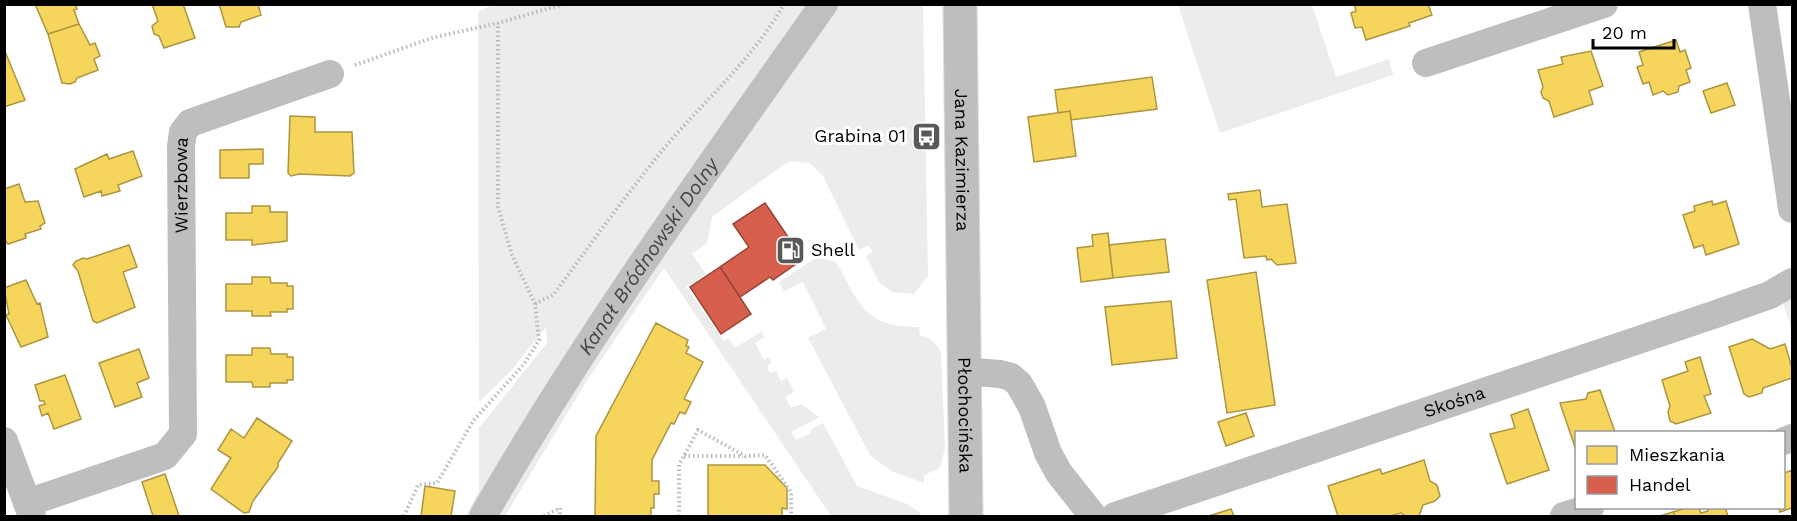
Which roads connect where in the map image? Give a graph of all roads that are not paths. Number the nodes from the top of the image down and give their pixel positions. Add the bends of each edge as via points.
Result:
1 (960, 4) edge
2 (1604, 4) edge
3 (1762, 4) edge
4 (1426, 63) dead end
5 (330, 74) road end
6 (1792, 208) edge
7 (1792, 282) edge
8 (963, 315) joint
9 (963, 371) junction
10 (4, 441) edge
11 (1584, 509) edge
12 (29, 510) edge
13 (966, 516) edge
14 (1093, 516) edge
15 (1115, 516) edge
16 (1564, 516) edge

1 - 8 main road, Jana Kazimierza
2 - 4 street
3 - 6 street
5 - 12 street, Wierzbowa via 190,123 183,132 183,434 165,456
7 - 15 street, Skośna via 1770,295 1722,312
8 - 9 main road, Płochocińska
9 - 13 main road, Płochocińska
9 - 14 street via 1000,374 1019,384 1059,473
10 - 12 street
11 - 16 street

